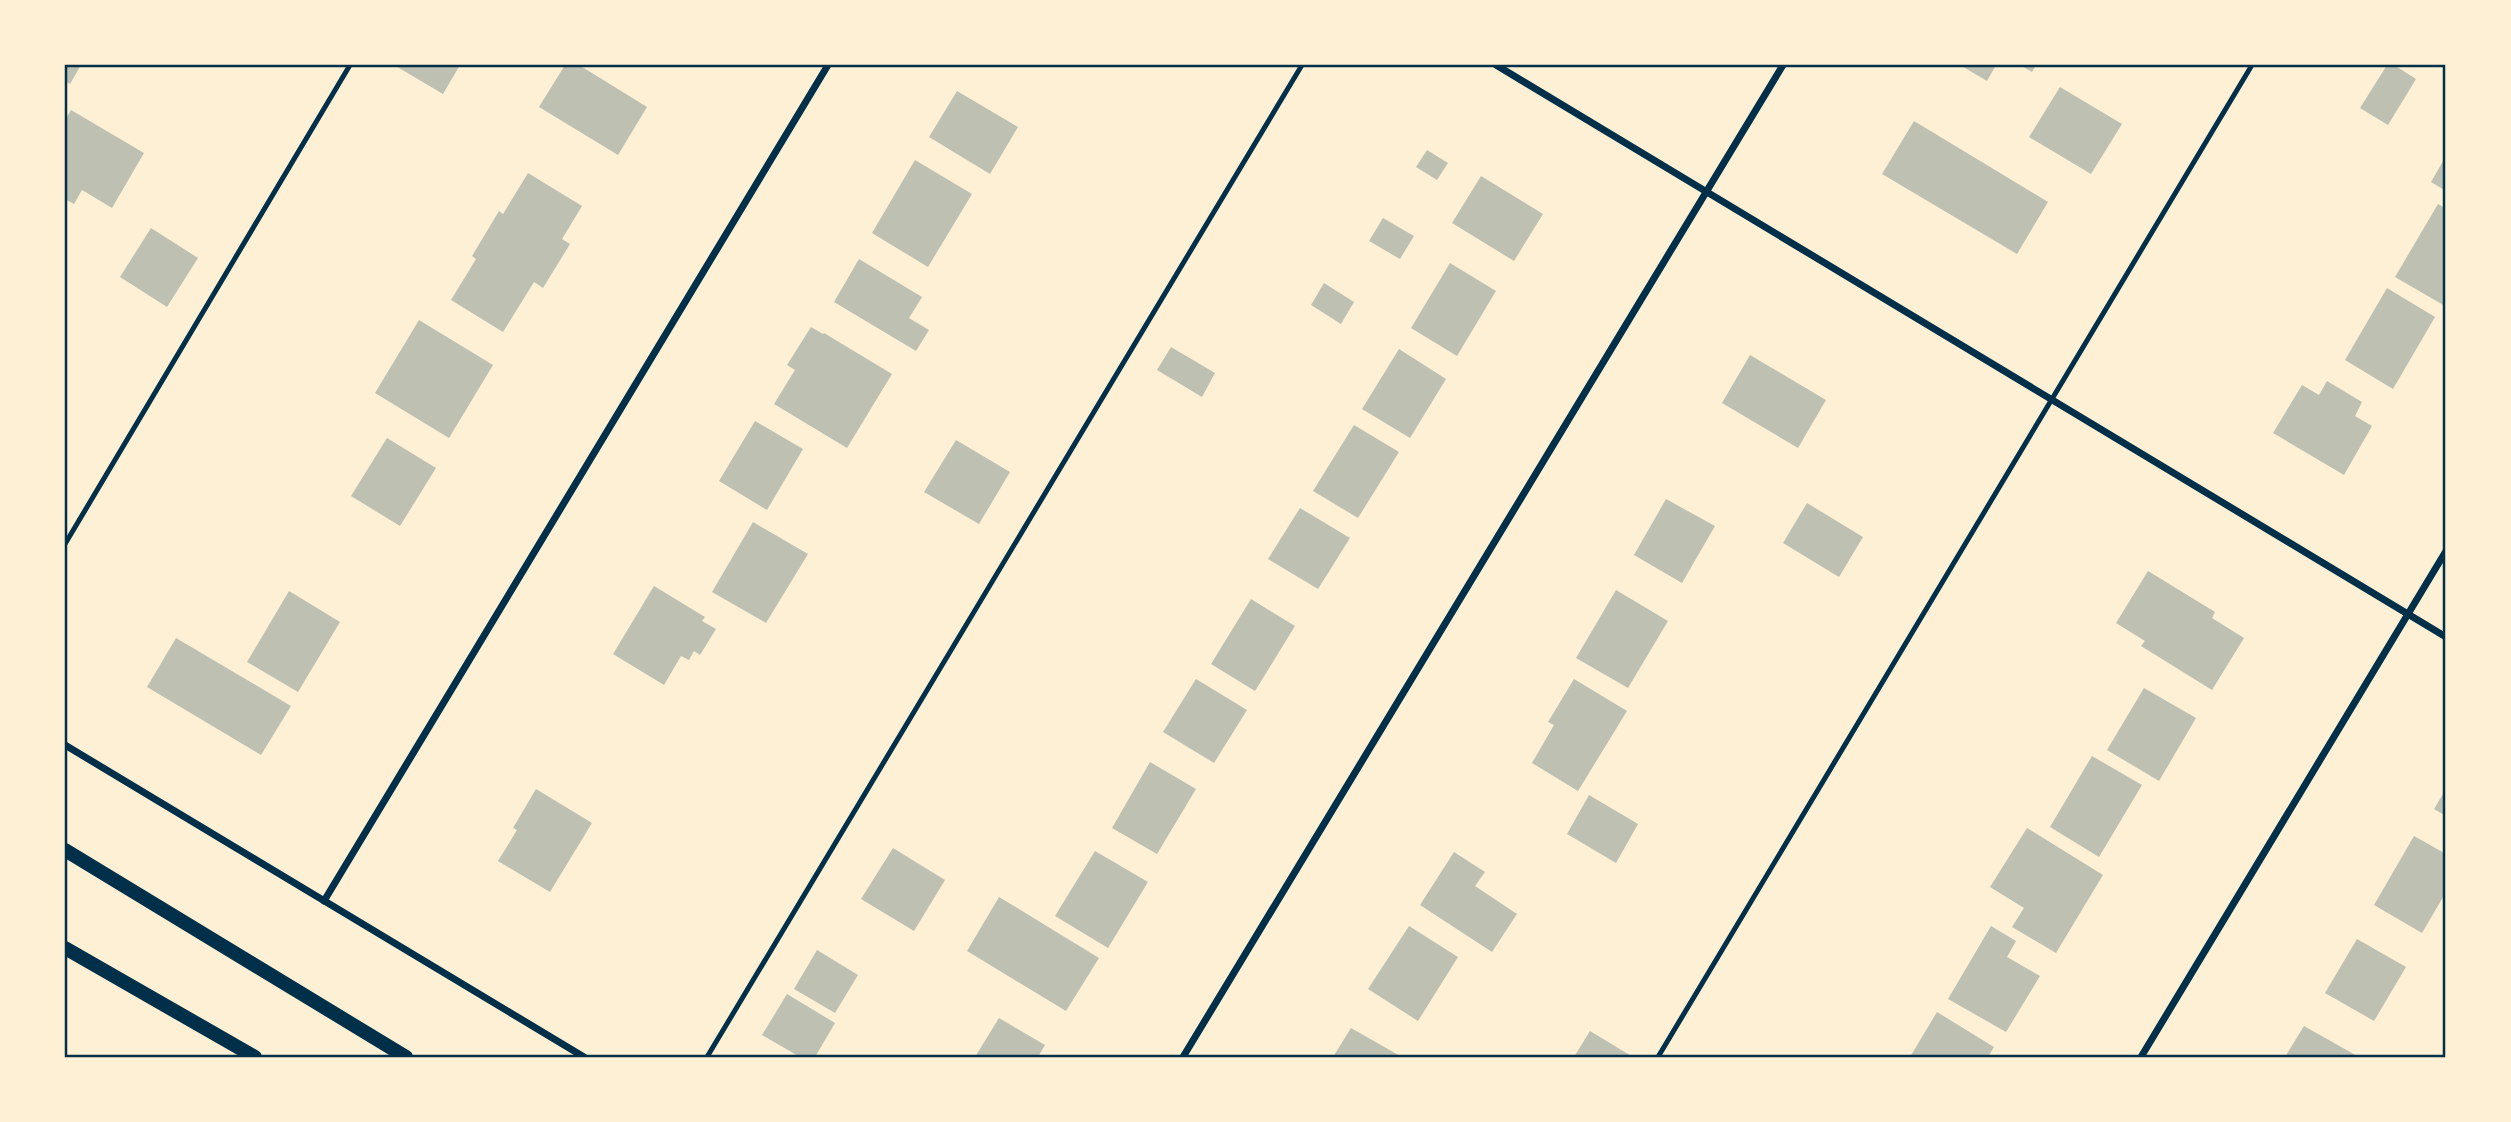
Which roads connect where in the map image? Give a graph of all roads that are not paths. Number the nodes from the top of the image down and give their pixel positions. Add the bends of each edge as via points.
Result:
1 (350, 65) edge
2 (828, 65) edge
3 (1302, 65) edge
4 (1496, 65) edge
5 (1783, 65) edge
6 (2252, 65) edge
7 (1707, 192) junction
8 (2050, 399) junction
9 (65, 544) edge
10 (2446, 551) edge
11 (2408, 614) junction
12 (2446, 636) edge
13 (65, 745) edge
14 (65, 850) edge
15 (324, 901) junction
16 (65, 948) edge
17 (255, 1057) edge
18 (406, 1057) edge
19 (584, 1057) edge
20 (707, 1057) edge
21 (1183, 1057) edge
22 (1658, 1057) edge
23 (2141, 1057) edge

1 - 9 lane
2 - 15 street
3 - 20 lane
4 - 7 street
5 - 7 street
6 - 8 lane
7 - 8 street
7 - 21 street
8 - 11 street
8 - 22 lane
10 - 11 street
11 - 12 street
11 - 23 street
13 - 15 street
14 - 18 main road
15 - 19 street
16 - 17 main road

